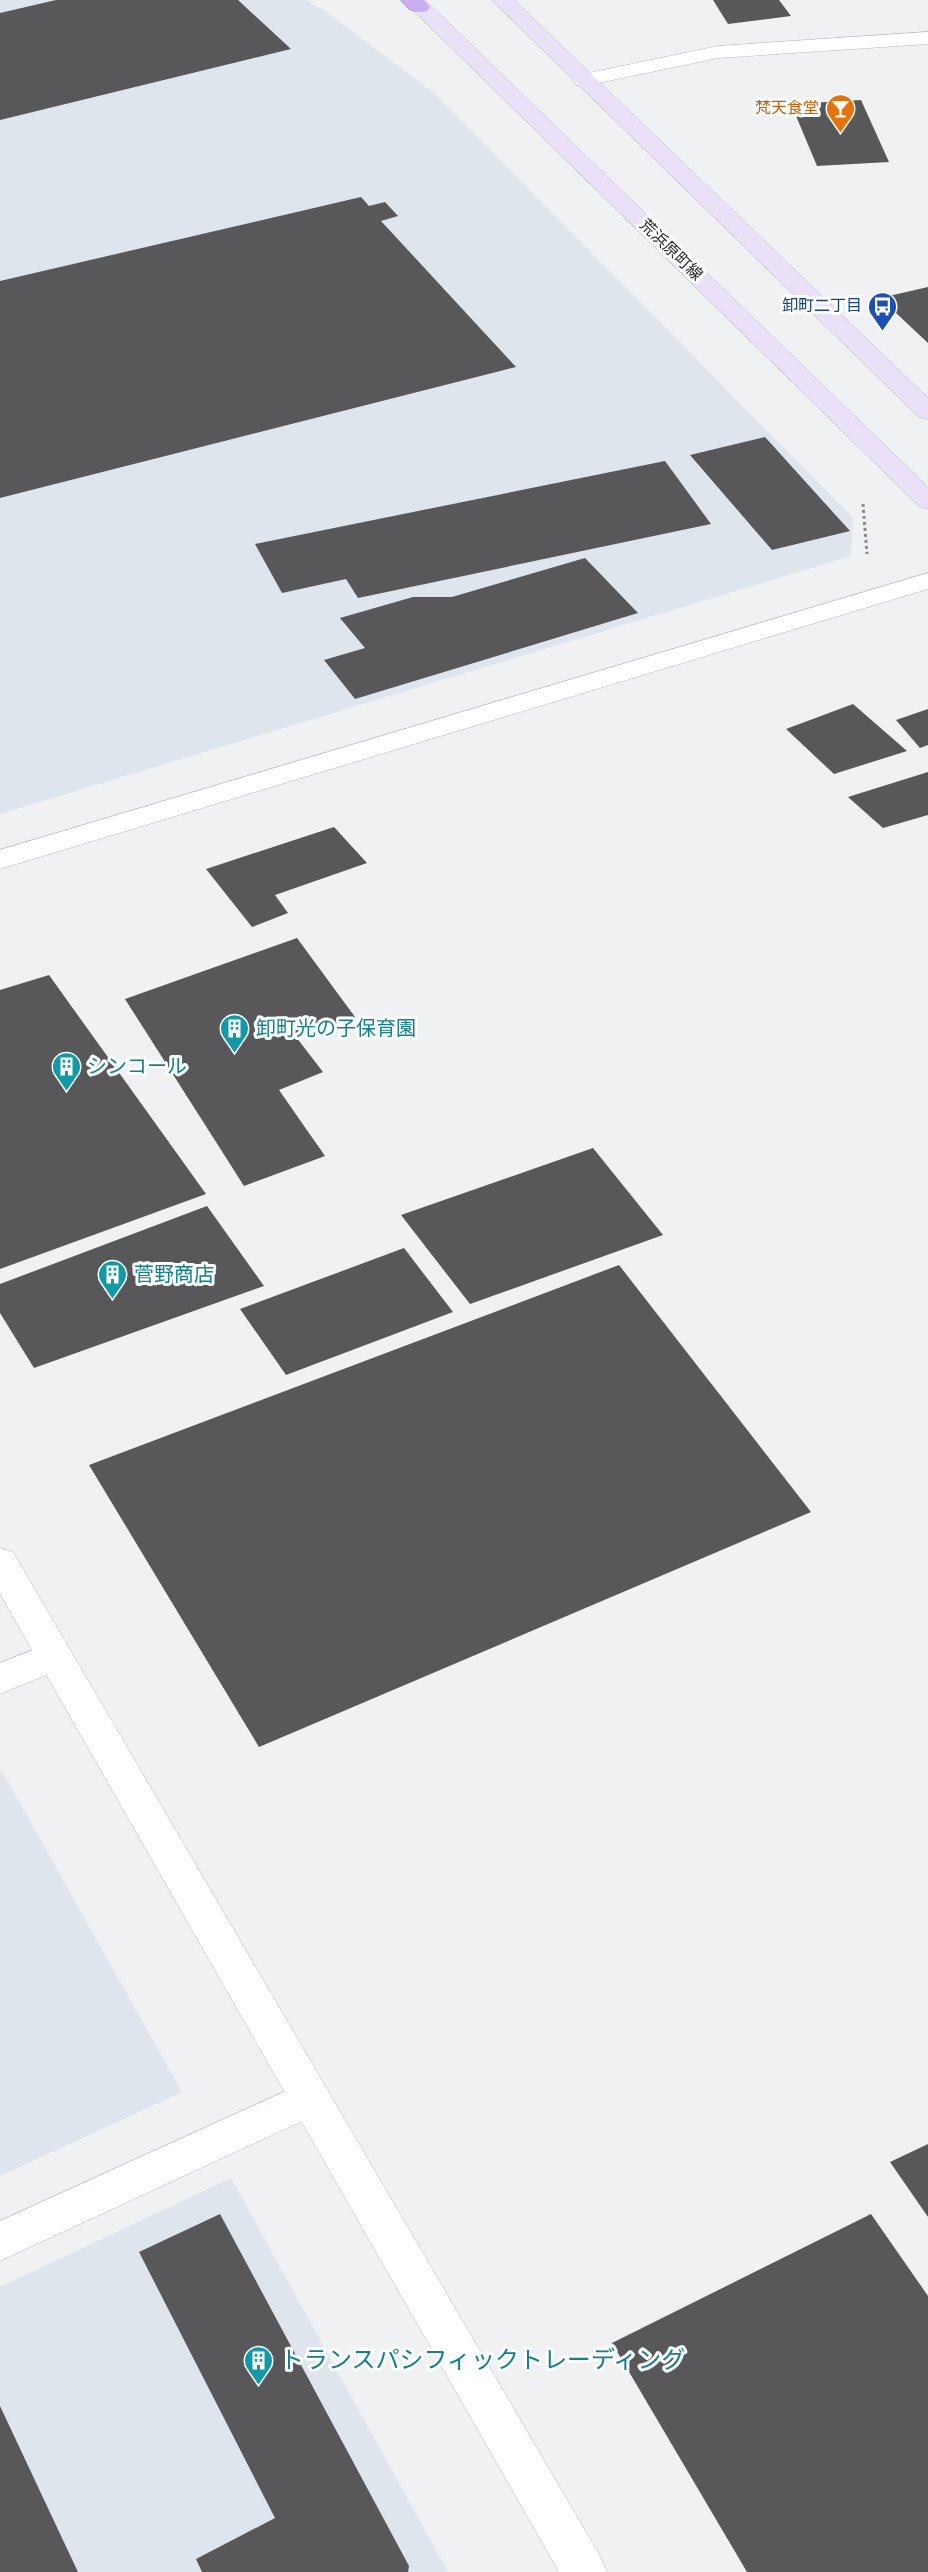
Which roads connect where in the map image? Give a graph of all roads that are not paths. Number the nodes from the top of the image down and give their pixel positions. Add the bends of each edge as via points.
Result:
1 (502, 0) edge
2 (415, 2) edge
3 (928, 38) edge
4 (585, 80) junction
5 (928, 412) edge
6 (928, 501) edge
7 (928, 581) edge
8 (0, 860) edge
9 (0, 1562) edge
10 (53, 1657) junction
11 (0, 1679) edge
12 (310, 2098) junction
13 (0, 2242) edge
14 (584, 2572) edge

1 - 4 main road
2 - 6 main road, 荒浜原町線
3 - 4 street via 718,52
4 - 5 main road
7 - 8 street
9 - 10 street
10 - 11 street
10 - 12 street
12 - 13 street
12 - 14 street

